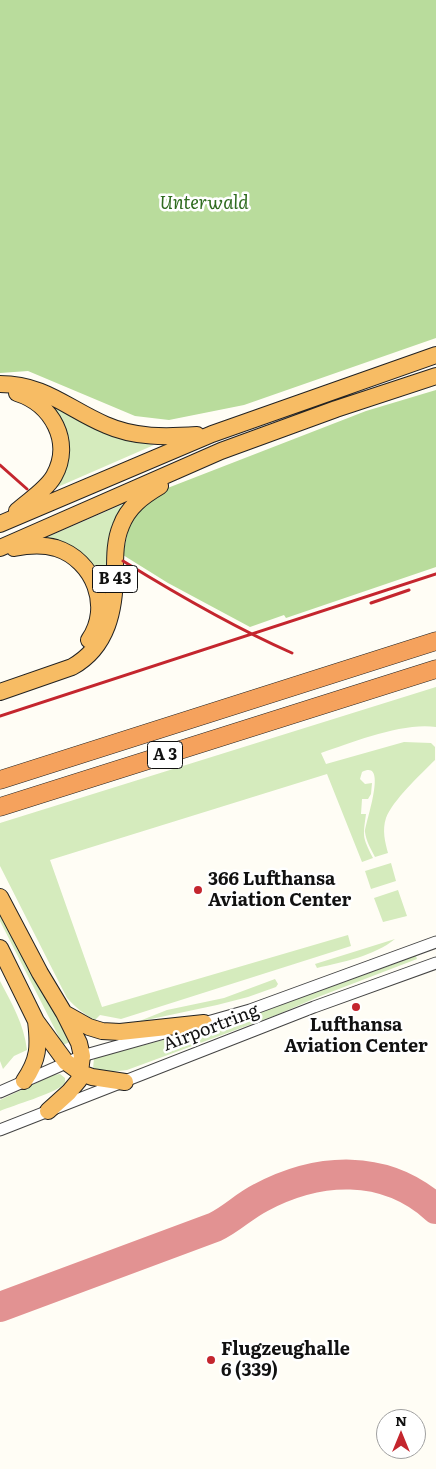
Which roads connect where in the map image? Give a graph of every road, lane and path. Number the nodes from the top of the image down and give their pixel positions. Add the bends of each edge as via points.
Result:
1 (436, 355) edge
2 (436, 376) edge
3 (0, 384) edge
4 (0, 391) edge
5 (212, 434) junction
6 (221, 451) junction
7 (2, 523) edge
8 (0, 548) edge
9 (0, 552) edge
10 (436, 641) edge
11 (436, 669) edge
12 (0, 685) edge
13 (0, 692) edge
14 (0, 780) edge
15 (0, 806) edge
16 (0, 897) edge
17 (436, 942) edge
18 (0, 948) edge
19 (436, 963) edge
20 (64, 1013) junction
21 (36, 1021) junction
22 (204, 1023) junction
23 (82, 1056) junction
24 (66, 1062) junction
25 (81, 1073) junction
26 (24, 1081) junction
27 (125, 1082) junction
28 (0, 1092) edge
29 (48, 1111) junction
30 (0, 1130) edge

1 - 5 highway
2 - 6 highway, B 43
3 - 5 highway via 42,391 94,420 122,431 169,437
4 - 7 highway via 18,393 44,408 57,429 60,446 58,467 48,484
5 - 7 highway
6 - 8 highway, B 43
6 - 13 highway, B 43 via 150,492 125,517 117,538 110,622 92,651 72,667
9 - 12 highway, B 43 via 36,545 65,552 92,578 100,609 92,636 74,656 59,665
10 - 14 highway, A 3
11 - 15 highway, A 3
16 - 20 highway
17 - 22 street, Airportring via 250,1010
18 - 21 highway
19 - 27 street, Airportring via 314,1007
20 - 22 highway via 102,1031
20 - 23 highway
21 - 24 highway
21 - 26 highway via 38,1050
22 - 23 street, Airportring
23 - 24 street, Airportring
23 - 25 highway
24 - 25 highway
24 - 26 street, Airportring
25 - 27 highway
25 - 29 highway via 75,1086
26 - 28 street, Airportring
27 - 29 street, Airportring
29 - 30 street, Airportring

